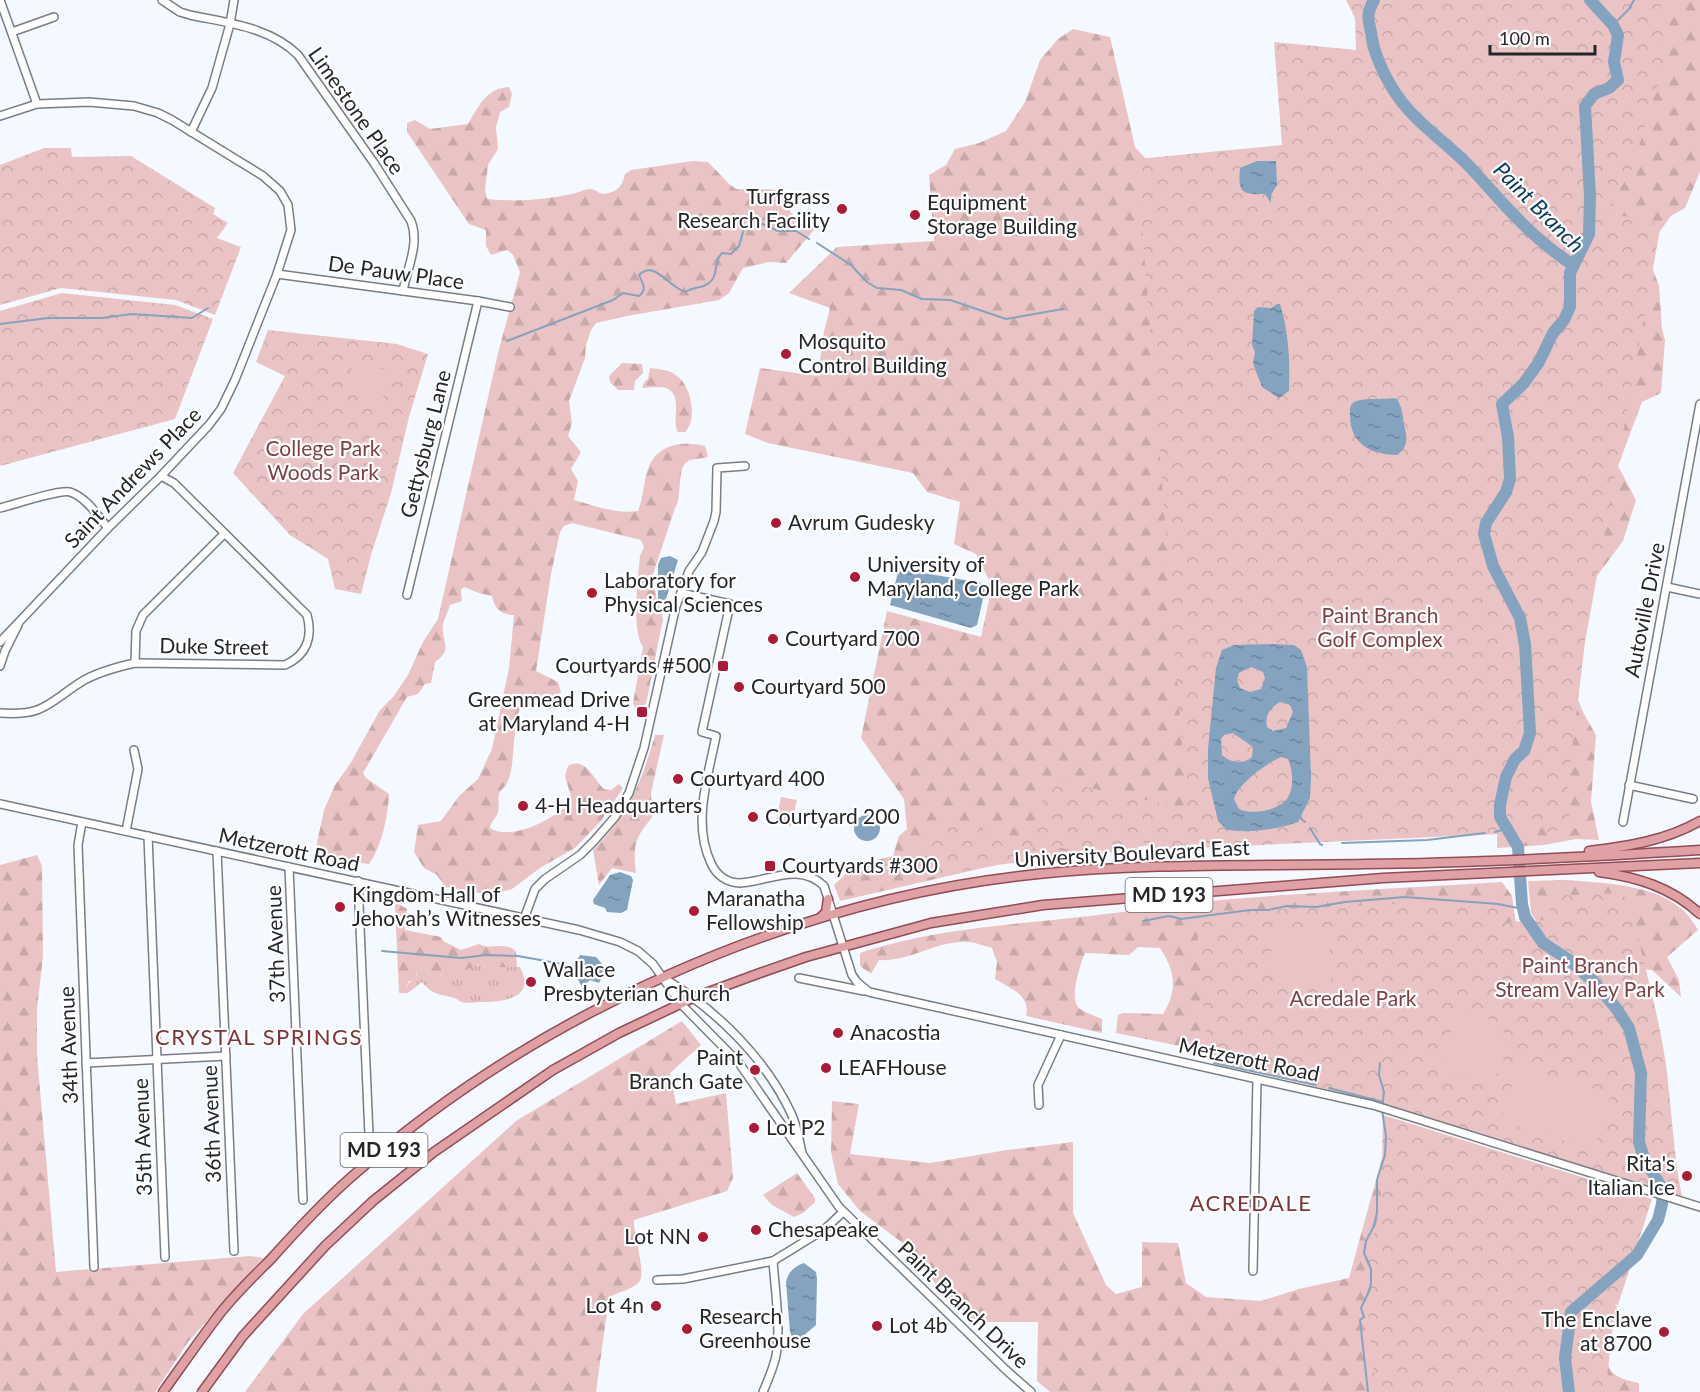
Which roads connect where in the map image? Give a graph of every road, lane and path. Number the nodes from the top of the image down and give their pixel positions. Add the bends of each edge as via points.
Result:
1 (0, 0) edge
2 (162, 0) edge
3 (234, 0) edge
4 (54, 16) dead end
5 (230, 24) junction
6 (12, 32) junction
7 (37, 104) junction
8 (0, 116) edge
9 (191, 132) junction
10 (277, 274) junction
11 (403, 291) junction
12 (478, 301) junction
13 (510, 307) dead end
14 (1700, 404) edge
15 (745, 466) dead end
16 (161, 476) junction
17 (0, 508) edge
18 (108, 528) junction
19 (224, 534) junction
20 (1667, 587) junction
21 (681, 593) junction
22 (1700, 594) edge
23 (407, 595) dead end
24 (19, 623) junction
25 (0, 642) edge
26 (135, 663) junction
27 (0, 666) edge
28 (0, 713) edge
29 (134, 750) dead end
30 (1629, 785) junction
31 (1693, 799) dead end
32 (0, 804) edge
33 (1700, 820) edge
34 (82, 822) junction
35 (1623, 822) dead end
36 (126, 831) junction
37 (148, 836) junction
38 (1698, 850) edge
39 (217, 851) junction
40 (1538, 858) junction
41 (1700, 863) edge
42 (289, 867) junction
43 (1577, 869) junction
44 (358, 882) junction
45 (828, 899) junction
46 (833, 914) junction
47 (1700, 914) edge
48 (820, 918) junction
49 (524, 919) junction
50 (842, 947) junction
51 (664, 978) junction
52 (799, 978) dead end
53 (869, 992) junction
54 (695, 998) junction
55 (681, 1004) junction
56 (1061, 1035) junction
57 (226, 1056) junction
58 (157, 1060) junction
59 (86, 1063) junction
60 (1257, 1079) junction
61 (1039, 1105) dead end
62 (369, 1135) dead end
63 (804, 1158) junction
64 (303, 1200) dead end
65 (1700, 1207) edge
66 (843, 1212) junction
67 (234, 1251) dead end
68 (165, 1257) dead end
69 (773, 1261) junction
70 (94, 1267) dead end
71 (1253, 1271) dead end
72 (657, 1280) dead end
73 (163, 1392) edge
74 (202, 1392) edge
75 (763, 1392) edge
76 (1031, 1392) edge

1 - 6 street
2 - 5 street, Limestone Place via 180,12
3 - 5 street
4 - 6 street
5 - 9 street via 212,88
5 - 11 street, Limestone Place via 266,33 291,48 380,173 414,230 414,247
6 - 7 street
7 - 8 street, Saint Andrews Place
7 - 9 street, Saint Andrews Place via 89,102 134,106 158,113
9 - 10 street, Saint Andrews Place via 263,176 285,198 291,230
10 - 11 street, De Pauw Place
10 - 16 street, Saint Andrews Place via 221,409
11 - 12 street, De Pauw Place
12 - 13 street, De Pauw Place
12 - 23 street, Gettysburg Lane
14 - 20 street, Autoville Drive
15 - 21 street via 717,468 714,521
16 - 18 street, Saint Andrews Place
16 - 19 street, Duke Street via 174,483
17 - 18 street via 70,492 92,508
18 - 24 street, Saint Andrews Place
19 - 26 street via 143,615 136,631
19 - 26 street, Duke Street via 307,615 310,632 305,649 285,665
20 - 22 street
20 - 30 street, Autoville Drive
21 - 45 street via 730,604 702,732 716,736 702,813 707,856 721,877 737,883 807,874 824,886
21 - 49 street via 644,748 629,793 594,841 535,889
24 - 25 street, Saint Andrews Place
24 - 27 street, Saint Andrews Place
26 - 28 street, Duke Street via 83,681 37,711
29 - 36 street via 138,768
30 - 31 street
30 - 35 street, Autoville Drive
32 - 34 street, Metzerott Road
33 - 40 main road via 1672,835 1644,843
34 - 36 street, Metzerott Road
34 - 59 street, 34th Avenue via 78,845
36 - 37 street, Metzerott Road
37 - 39 street, Metzerott Road
37 - 58 street, 35th Avenue
38 - 40 main road, University Boulevard East / MD 193
39 - 42 street, Metzerott Road
39 - 57 street, 36th Avenue
40 - 46 main road, University Boulevard East / MD 193 via 1039,874 920,893
41 - 43 main road, University Boulevard East / MD 193
42 - 44 street, Metzerott Road
42 - 64 street, 37th Avenue
43 - 47 main road via 1646,880 1679,897
43 - 50 main road, University Boulevard East / MD 193 via 1383,878 1043,905 931,923
44 - 49 street, Metzerott Road
44 - 62 street
45 - 46 street
45 - 48 main road via 826,912
46 - 48 main road, University Boulevard East / MD 193
46 - 50 street
48 - 51 main road, University Boulevard East / MD 193 via 740,944
49 - 51 street, Metzerott Road via 620,942 644,956
50 - 53 street via 854,979
50 - 54 main road, University Boulevard East / MD 193
51 - 54 street, Paint Branch Drive
51 - 55 street, Paint Branch Drive
51 - 73 main road, University Boulevard East / MD 193 via 522,1053 430,1114 351,1177 228,1304
52 - 53 street, Metzerott Road
53 - 56 street, Metzerott Road
54 - 55 main road, University Boulevard East / MD 193
54 - 63 street, Paint Branch Drive via 733,1033 769,1075 792,1114
55 - 63 street, Paint Branch Drive via 739,1063
55 - 74 main road, University Boulevard East / MD 193 via 553,1070 419,1164 325,1246 243,1336
56 - 60 street, Metzerott Road
56 - 61 street via 1038,1085
57 - 58 street
57 - 67 street, 36th Avenue
58 - 59 street
58 - 68 street, 35th Avenue
59 - 70 street, 34th Avenue
60 - 65 street, Metzerott Road via 1382,1108
60 - 71 street
63 - 66 street, Paint Branch Drive
66 - 69 street via 825,1229
66 - 76 street, Paint Branch Drive
69 - 72 street via 683,1279
69 - 75 street via 776,1355

